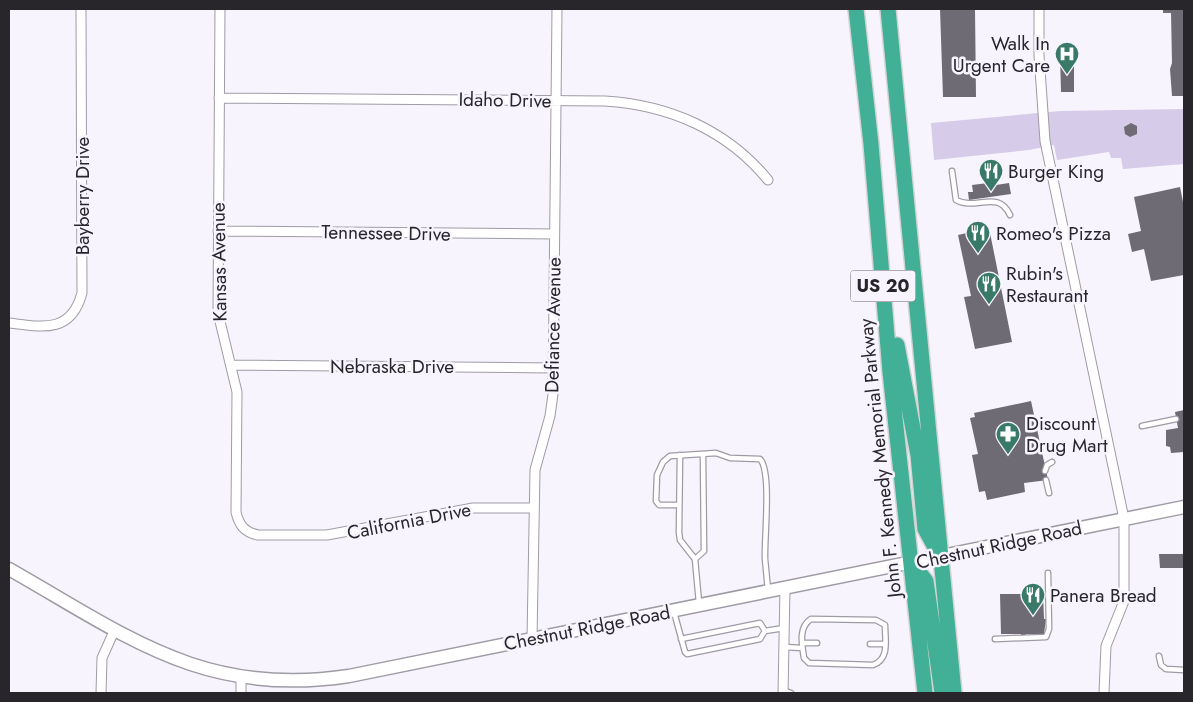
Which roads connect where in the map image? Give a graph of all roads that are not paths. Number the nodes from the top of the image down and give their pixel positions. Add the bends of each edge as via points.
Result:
1 (81, 9) edge
2 (220, 9) edge
3 (557, 9) edge
4 (856, 9) edge
5 (888, 9) edge
6 (1039, 9) edge
7 (219, 98) junction
8 (556, 101) junction
9 (952, 171) dead end
10 (768, 180) dead end
11 (1010, 215) dead end
12 (218, 231) junction
13 (554, 234) junction
14 (880, 252) junction
15 (9, 323) edge
16 (232, 365) junction
17 (553, 368) junction
18 (1176, 419) dead end
19 (1142, 426) dead end
20 (703, 454) junction
21 (680, 455) junction
22 (1052, 462) dead end
23 (1045, 471) dead end
24 (1046, 480) dead end
25 (1049, 493) dead end
26 (679, 505) junction
27 (1184, 507) edge
28 (534, 508) junction
29 (1124, 519) junction
30 (284, 536) joint
31 (941, 557) junction
32 (695, 559) junction
33 (912, 563) junction
34 (9, 569) edge
35 (1048, 573) dead end
36 (785, 588) junction
37 (768, 592) junction
38 (700, 606) junction
39 (673, 611) junction
40 (784, 628) junction
41 (115, 629) junction
42 (765, 631) junction
43 (532, 639) junction
44 (681, 639) junction
45 (995, 639) dead end
46 (817, 643) dead end
47 (870, 644) dead end
48 (885, 644) junction
49 (802, 645) junction
50 (784, 647) junction
51 (1160, 656) dead end
52 (1184, 670) edge
53 (241, 678) junction
54 (786, 692) edge
55 (101, 693) edge
56 (241, 693) edge
57 (925, 693) edge
58 (942, 693) edge
59 (954, 693) edge
60 (1104, 693) edge

1 - 15 street, Bayberry Drive via 82,293 74,312 62,323 42,327
2 - 7 street, Kansas Avenue
3 - 8 street, Defiance Avenue
4 - 14 highway, John F. Kennedy Memorial Parkway / US 20
5 - 31 highway, US 20
6 - 29 street via 1045,141
7 - 8 street, Idaho Drive
7 - 12 street, Kansas Avenue
8 - 10 street, Idaho Drive via 623,102 678,115 727,141
8 - 13 street, Defiance Avenue
9 - 11 lane via 956,200 963,203 1000,202
12 - 13 street, Tennessee Drive
12 - 16 street, Kansas Avenue via 218,313 221,335
13 - 17 street, Defiance Avenue
14 - 31 highway via 918,456 925,529
14 - 33 highway, John F. Kennedy Memorial Parkway / US 20
16 - 17 street, Nebraska Drive
16 - 30 street, Kansas Avenue via 237,398 238,520 250,533
17 - 28 street, Defiance Avenue via 550,416 535,470
18 - 19 lane
20 - 21 lane
20 - 32 lane via 704,551
20 - 37 lane via 756,458 763,462
21 - 26 lane
21 - 26 lane via 670,456 663,462 657,475 656,501 659,505
22 - 23 lane
24 - 25 lane
26 - 32 lane via 680,540
27 - 29 street, Chestnut Ridge Road
28 - 30 street, California Drive via 473,508 338,534
28 - 43 street, Defiance Avenue
29 - 31 street, Chestnut Ridge Road
29 - 60 street via 1125,591 1106,646
31 - 33 street, Chestnut Ridge Road
31 - 59 highway, US 20
32 - 38 lane
33 - 36 street, Chestnut Ridge Road
33 - 57 highway, John F. Kennedy Memorial Parkway / US 20
33 - 58 highway via 926,581
34 - 41 street, Chestnut Ridge Road
35 - 45 lane via 1049,629 1046,637
36 - 37 street, Chestnut Ridge Road
36 - 40 street
37 - 38 street, Chestnut Ridge Road
38 - 39 street, Chestnut Ridge Road
39 - 43 street, Chestnut Ridge Road
39 - 44 lane
40 - 42 lane
40 - 50 street
41 - 53 street, Chestnut Ridge Road via 184,663
41 - 55 street via 102,658
42 - 44 lane via 760,624
42 - 44 lane via 760,639 687,654
43 - 53 street, Chestnut Ridge Road via 322,680
46 - 49 lane
47 - 48 lane
48 - 49 lane via 885,656 873,665 809,663 804,658
48 - 49 lane via 884,625 876,620 811,619 803,629
49 - 50 lane
50 - 54 street
51 - 52 lane via 1161,665 1166,669
53 - 56 street

